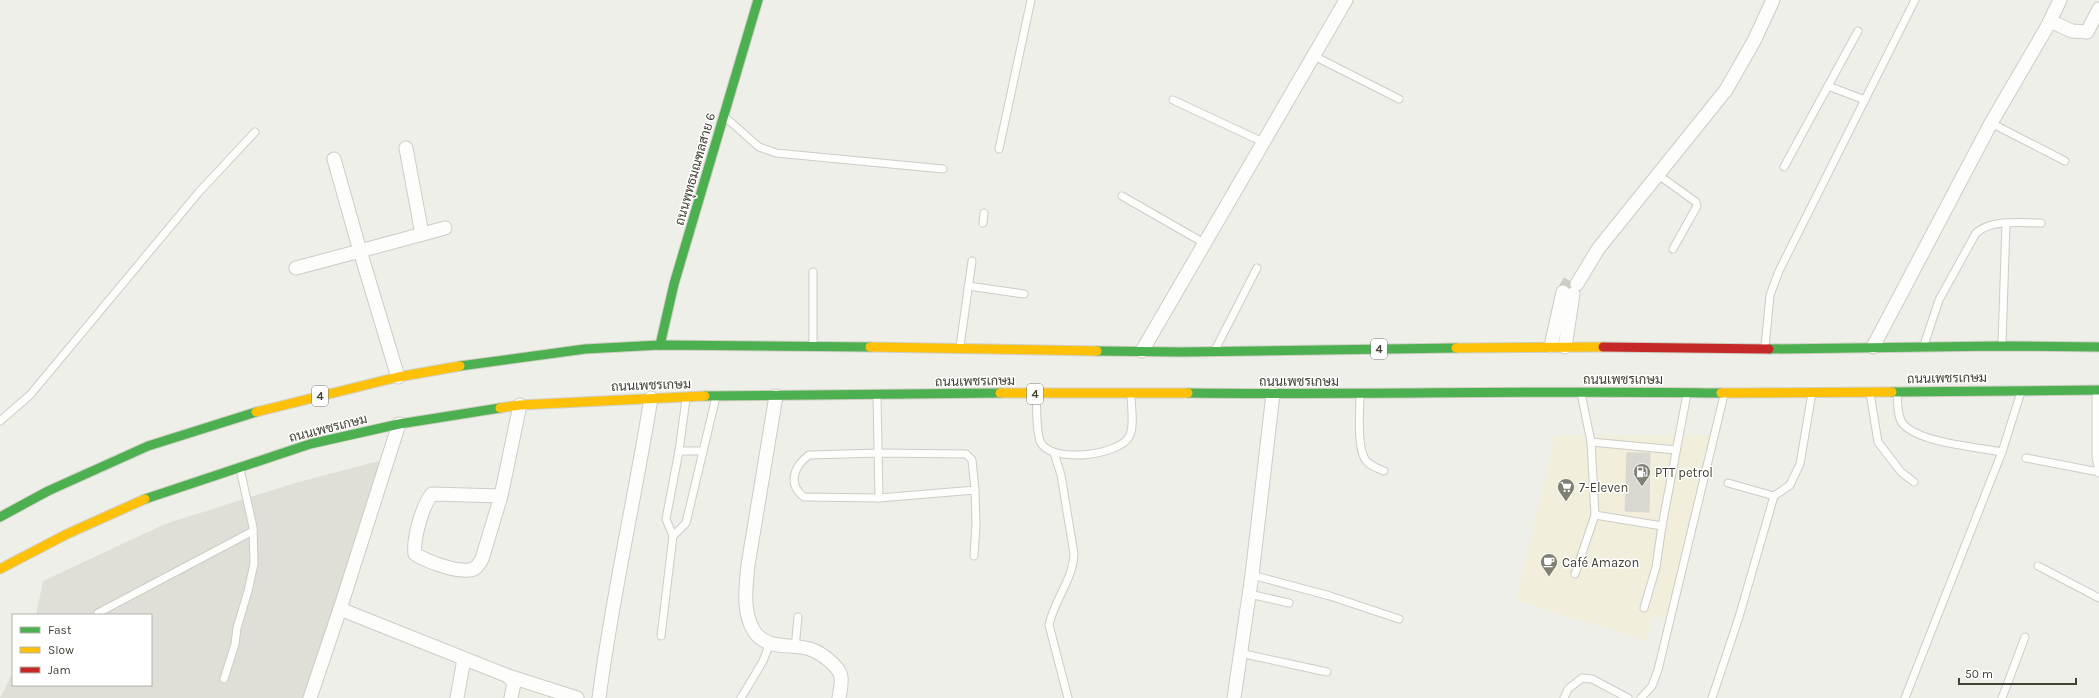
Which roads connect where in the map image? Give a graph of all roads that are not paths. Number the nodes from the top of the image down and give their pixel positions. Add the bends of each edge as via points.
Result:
1 (758, 0) edge
2 (1031, 0) edge
3 (1346, 0) edge
4 (1773, 0) edge
5 (1915, 0) edge
6 (2060, 0) edge
7 (2099, 9) edge
8 (2050, 21) junction
9 (1858, 31) dead end
10 (1314, 56) junction
11 (1828, 86) junction
12 (1400, 99) dead end
13 (1173, 100) dead end
14 (1865, 100) junction
15 (724, 116) junction
16 (1991, 123) junction
17 (255, 132) dead end
18 (1263, 142) junction
19 (406, 148) dead end
20 (999, 149) dead end
21 (334, 159) dead end
22 (2065, 161) dead end
23 (1784, 167) dead end
24 (943, 169) dead end
25 (1657, 174) junction
26 (1122, 196) dead end
27 (984, 213) dead end
28 (983, 222) dead end
29 (2006, 223) junction
30 (2041, 224) dead end
31 (445, 228) dead end
32 (422, 234) junction
33 (1204, 243) junction
34 (1673, 249) dead end
35 (360, 251) junction
36 (972, 262) dead end
37 (296, 268) dead end
38 (1257, 268) dead end
39 (814, 272) dead end
40 (968, 286) junction
41 (1571, 287) junction
42 (1024, 294) dead end
43 (660, 345) junction
44 (813, 346) junction
45 (1551, 346) junction
46 (2002, 346) junction
47 (960, 347) junction
48 (1565, 347) junction
49 (1873, 347) junction
50 (1923, 347) junction
51 (2099, 347) edge
52 (1764, 349) junction
53 (1142, 351) junction
54 (1214, 351) junction
55 (398, 377) junction
56 (2022, 390) junction
57 (2097, 390) edge
58 (1580, 391) junction
59 (1897, 391) junction
60 (1131, 392) junction
61 (1688, 392) junction
62 (1812, 392) junction
63 (1870, 392) junction
64 (1725, 393) junction
65 (1036, 394) junction
66 (1273, 394) junction
67 (1360, 394) junction
68 (877, 395) junction
69 (686, 396) junction
70 (776, 396) junction
71 (716, 397) junction
72 (651, 398) junction
73 (520, 405) junction
74 (0, 421) edge
75 (399, 424) junction
76 (1591, 442) junction
77 (879, 450) junction
78 (1676, 450) junction
79 (679, 451) junction
80 (703, 451) junction
81 (2002, 452) junction
82 (1054, 453) junction
83 (2026, 458) dead end
84 (240, 466) junction
85 (1384, 471) dead end
86 (2099, 472) edge
87 (1914, 482) dead end
88 (1728, 483) dead end
89 (975, 490) junction
90 (501, 496) junction
91 (1774, 496) junction
92 (879, 498) junction
93 (1595, 515) junction
94 (0, 517) edge
95 (1662, 526) junction
96 (253, 530) junction
97 (673, 536) junction
98 (974, 556) dead end
99 (2038, 566) dead end
100 (0, 569) edge
101 (1575, 574) dead end
102 (1252, 575) junction
103 (1249, 594) junction
104 (2099, 598) edge
105 (1289, 604) dead end
106 (1644, 608) dead end
107 (340, 609) junction
108 (98, 613) dead end
109 (798, 617) dead end
110 (1399, 619) dead end
111 (661, 636) dead end
112 (2025, 637) dead end
113 (770, 643) junction
114 (795, 648) junction
115 (1240, 653) junction
116 (464, 659) junction
117 (1327, 672) dead end
118 (508, 676) junction
119 (224, 678) dead end
120 (310, 698) edge
121 (457, 698) edge
122 (511, 698) edge
123 (576, 698) edge
124 (599, 698) edge
125 (741, 698) edge
126 (839, 698) edge
127 (1068, 698) edge
128 (1234, 698) edge
129 (1564, 698) edge
130 (1628, 698) edge
131 (1641, 698) edge
132 (1712, 698) edge
133 (1905, 698) edge
134 (2002, 698) edge

1 - 15 main road, ถนนพุทธมณฑลสาย 6
2 - 20 lane
3 - 10 street
4 - 25 street via 1754,41 1726,90
5 - 14 lane
6 - 8 street
7 - 8 street via 2087,32 2072,31
8 - 16 street
9 - 11 lane
10 - 12 lane
10 - 18 street
11 - 14 lane
11 - 23 lane
13 - 18 lane
14 - 52 lane via 1776,277 1770,295
15 - 24 lane via 759,147 776,153
15 - 43 main road, ถนนพุทธมณฑลสาย 6 via 674,284
16 - 22 lane
16 - 49 street
17 - 74 lane via 199,192 30,395
18 - 33 street
19 - 32 street
21 - 35 street
25 - 34 lane via 1696,202 1697,206
25 - 41 street
26 - 33 lane
27 - 28 lane
29 - 30 lane
29 - 46 lane
29 - 50 lane via 1982,228 1971,240 1939,300
31 - 32 street
32 - 35 street
33 - 53 street
35 - 37 street
35 - 55 street
36 - 40 lane
38 - 54 lane
39 - 44 lane
40 - 42 lane
40 - 47 lane
41 - 45 street
41 - 48 street
43 - 44 main road, 4
43 - 55 main road, 4 via 535,354
44 - 47 main road, 4
45 - 48 main road, 4
45 - 54 main road, 4
46 - 50 main road, 4
46 - 51 main road, 4
47 - 53 main road, 4
48 - 52 main road, 4
49 - 50 main road, 4
49 - 52 main road, 4
53 - 54 main road, 4
55 - 94 main road, 4 via 258,411 148,446 48,491
56 - 57 main road, ถนนเพชรเกษม / 4
56 - 59 main road, ถนนเพชรเกษม / 4
56 - 81 lane
57 - 86 lane via 2096,457
58 - 61 main road, ถนนเพชรเกษม / 4
58 - 67 main road, ถนนเพชรเกษม / 4
58 - 76 lane
59 - 63 main road, ถนนเพชรเกษม / 4
59 - 81 lane via 1899,417 1913,432 1949,443
60 - 65 main road, ถนนเพชรเกษม / 4
60 - 66 main road, ถนนเพชรเกษม / 4
60 - 82 lane via 1131,430 1126,441 1100,452 1066,455
61 - 64 main road, ถนนเพชรเกษม / 4
61 - 78 lane
62 - 63 main road, ถนนเพชรเกษม / 4
62 - 64 main road, ถนนเพชรเกษม / 4
62 - 91 lane via 1800,464 1790,485
63 - 87 lane via 1878,442 1901,472
64 - 131 lane via 1658,670 1652,686
65 - 68 main road, ถนนเพชรเกษม / 4
65 - 82 lane via 1040,441
66 - 67 main road, ถนนเพชรเกษม / 4
66 - 102 street
67 - 85 lane via 1361,447 1364,457
68 - 70 main road, ถนนเพชรเกษม / 4
68 - 77 lane
69 - 71 main road, ถนนเพชรเกษม / 4
69 - 72 main road, ถนนเพชรเกษม / 4
69 - 79 lane
70 - 71 main road, ถนนเพชรเกษม / 4
70 - 113 street via 748,565 746,593 748,616 754,632
71 - 80 lane
72 - 73 main road, ถนนเพชรเกษม / 4
72 - 124 street via 635,496 616,586
73 - 75 main road, ถนนเพชรเกษม / 4
73 - 90 street
75 - 84 main road, ถนนเพชรเกษม / 4 via 310,444
75 - 107 street
76 - 78 lane
76 - 93 lane
77 - 89 lane via 966,454 972,460
77 - 92 lane
77 - 92 lane via 809,455 802,460 793,478 798,492 804,497
78 - 95 lane
79 - 80 lane
79 - 97 lane via 666,519
80 - 97 lane via 686,523
81 - 133 lane
82 - 127 lane via 1061,475 1074,554 1073,568 1049,625
83 - 86 lane
84 - 96 lane
84 - 100 main road, ถนนเพชรเกษม / 4 via 156,494 67,534
88 - 91 lane
89 - 92 lane
89 - 98 lane
90 - 90 street via 482,559 477,567 469,570 442,565 428,562 415,554 414,545 426,501 432,494
91 - 132 lane via 1739,617
93 - 95 lane
93 - 101 lane
95 - 106 lane via 1656,567
96 - 108 lane
96 - 119 lane via 254,564
97 - 111 lane
99 - 104 lane
102 - 103 street
102 - 110 lane via 1330,596
103 - 105 lane
103 - 115 street
107 - 116 street
107 - 120 street
109 - 114 lane
112 - 134 lane
113 - 114 street
113 - 125 lane via 763,661
114 - 126 street via 809,649 820,654 838,669 841,680
115 - 117 lane
115 - 128 street
116 - 118 street
116 - 121 street
118 - 122 street via 514,683
118 - 123 street
129 - 130 lane via 1568,689 1582,678 1592,679

